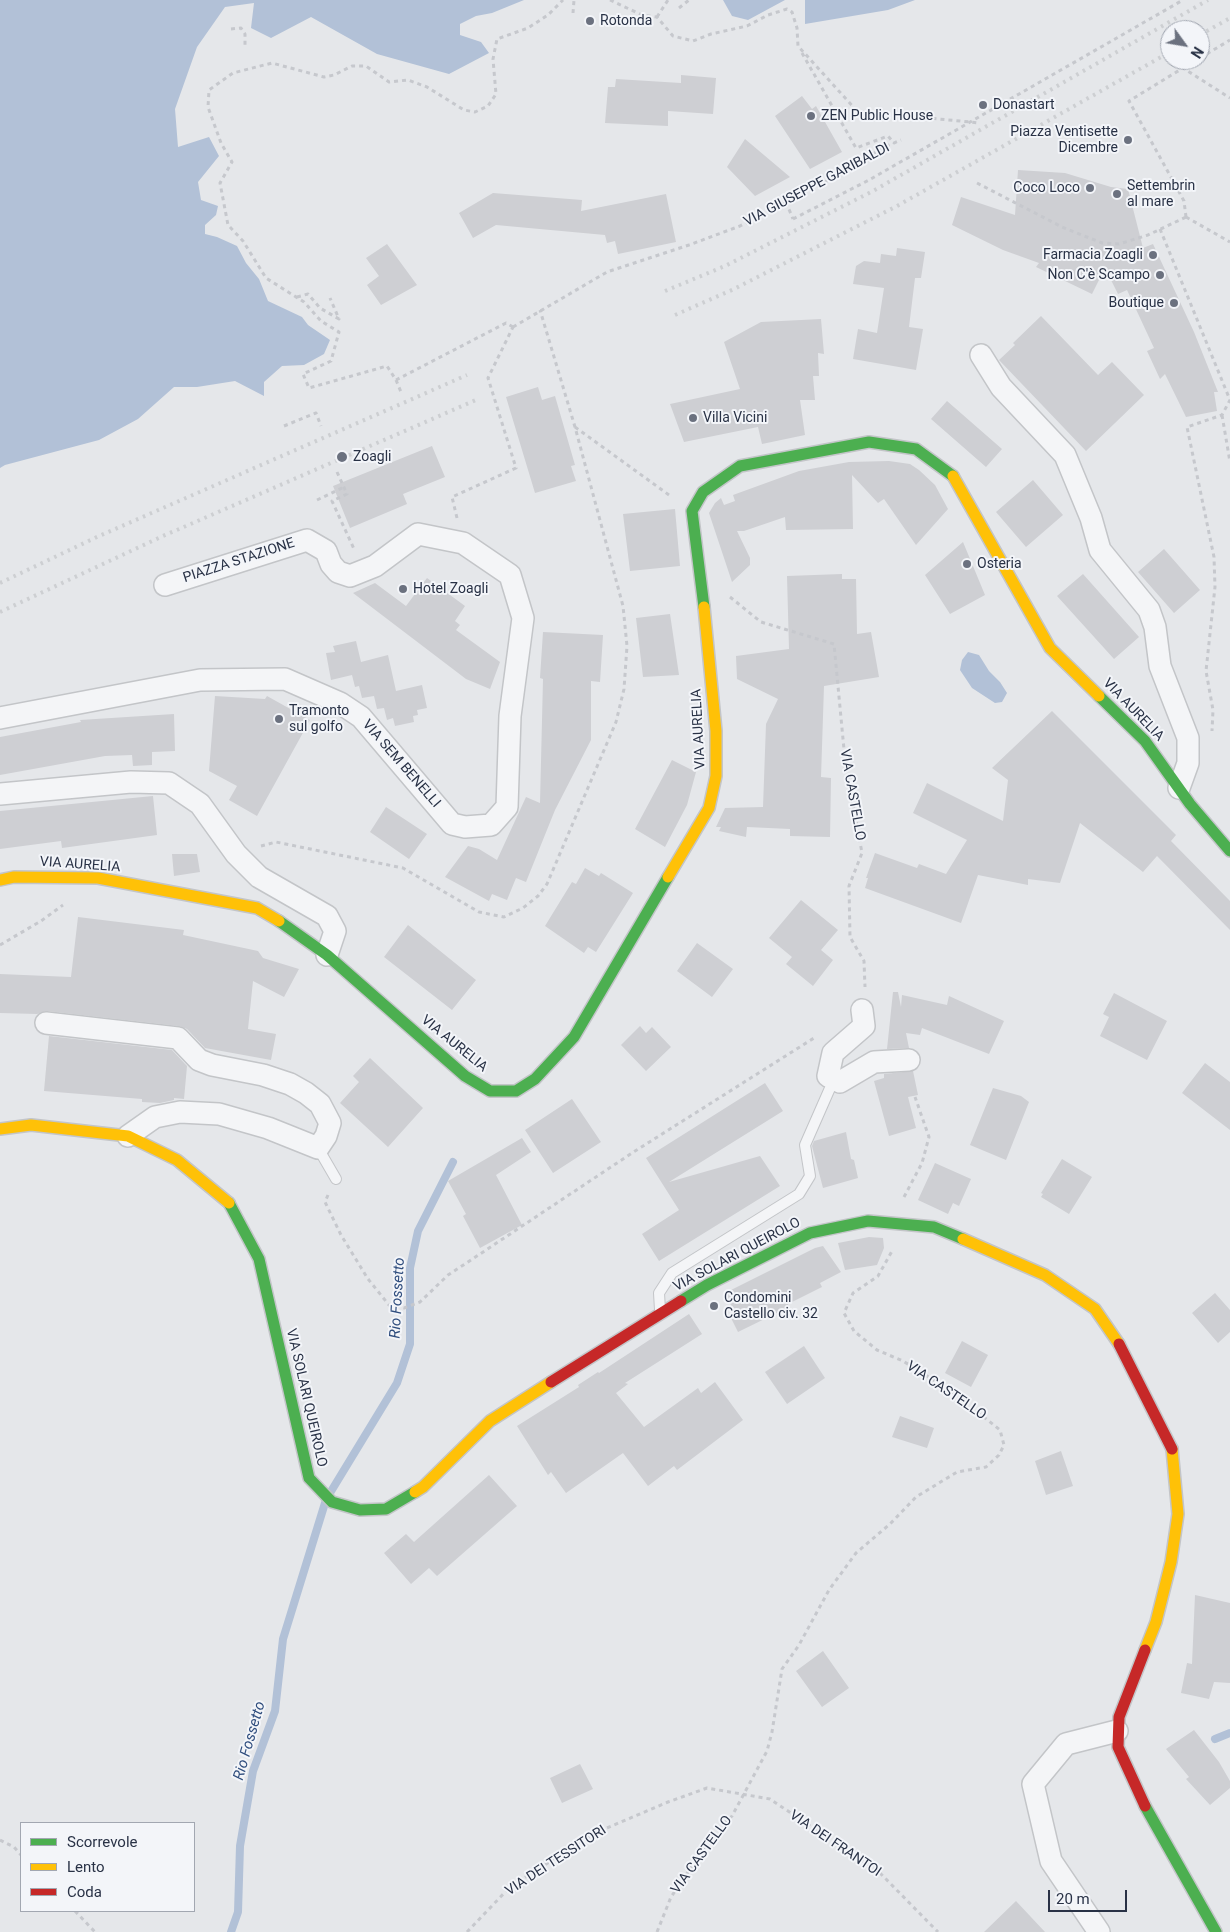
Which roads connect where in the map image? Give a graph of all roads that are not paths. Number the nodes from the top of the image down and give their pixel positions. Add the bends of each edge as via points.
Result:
1 (981, 355) dead end
2 (463, 543) joint
3 (165, 585) dead end
4 (0, 718) edge
5 (1179, 788) junction
6 (0, 794) edge
7 (1230, 851) edge
8 (0, 880) edge
9 (327, 954) junction
10 (862, 1010) road end
11 (46, 1023) dead end
12 (909, 1060) dead end
13 (834, 1079) junction
14 (0, 1129) edge
15 (128, 1136) junction
16 (318, 1148) junction
17 (336, 1179) road end
18 (660, 1314) junction
19 (1117, 1731) junction
20 (1100, 1932) edge
21 (1216, 1932) edge

1 - 5 street via 1001,387 1065,456 1091,518 1100,550 1149,610 1160,666 1188,738 1188,763
2 - 3 street, PIAZZA STAZIONE via 418,534 375,566 350,576 338,572 330,564 326,551 307,540
2 - 4 street, VIA SEM BENELLI via 510,575 523,618 510,716 507,807 491,825 465,827 452,824 361,717 340,703 285,679 200,680
5 - 7 street, VIA AURELIA
5 - 9 street, VIA AURELIA via 1145,741 1050,648 956,478 916,449 869,442 740,466 703,492 692,511 716,732 716,776 709,808 574,1037 554,1061 516,1091 490,1091 465,1076
6 - 9 street via 131,782 169,783 200,804 236,854 259,877 327,916 336,931
8 - 9 street, VIA AURELIA via 14,877 98,878 225,900 257,908
10 - 13 street via 864,1026 833,1053 828,1076
11 - 16 street via 178,1038 199,1060 290,1084 320,1104 327,1114 330,1123
12 - 13 street via 874,1062 840,1082
13 - 18 lane via 805,1145 810,1176 799,1194 672,1273 659,1293
14 - 15 street, VIA SOLARI QUEIROLO via 31,1125
15 - 16 street via 155,1117 180,1112 218,1114 268,1128
15 - 18 street, VIA SOLARI QUEIROLO via 177,1160 229,1203 259,1259 309,1478 332,1502 360,1510 386,1509 423,1488 490,1422
16 - 17 lane
18 - 19 street, VIA SOLARI QUEIROLO via 706,1285 810,1233 868,1221 934,1227 1045,1275 1095,1309 1126,1355 1172,1444 1178,1514 1171,1562 1156,1622 1119,1717
19 - 20 street via 1066,1744 1033,1784 1051,1861
19 - 21 street, VIA SOLARI QUEIROLO via 1118,1747 1134,1788

